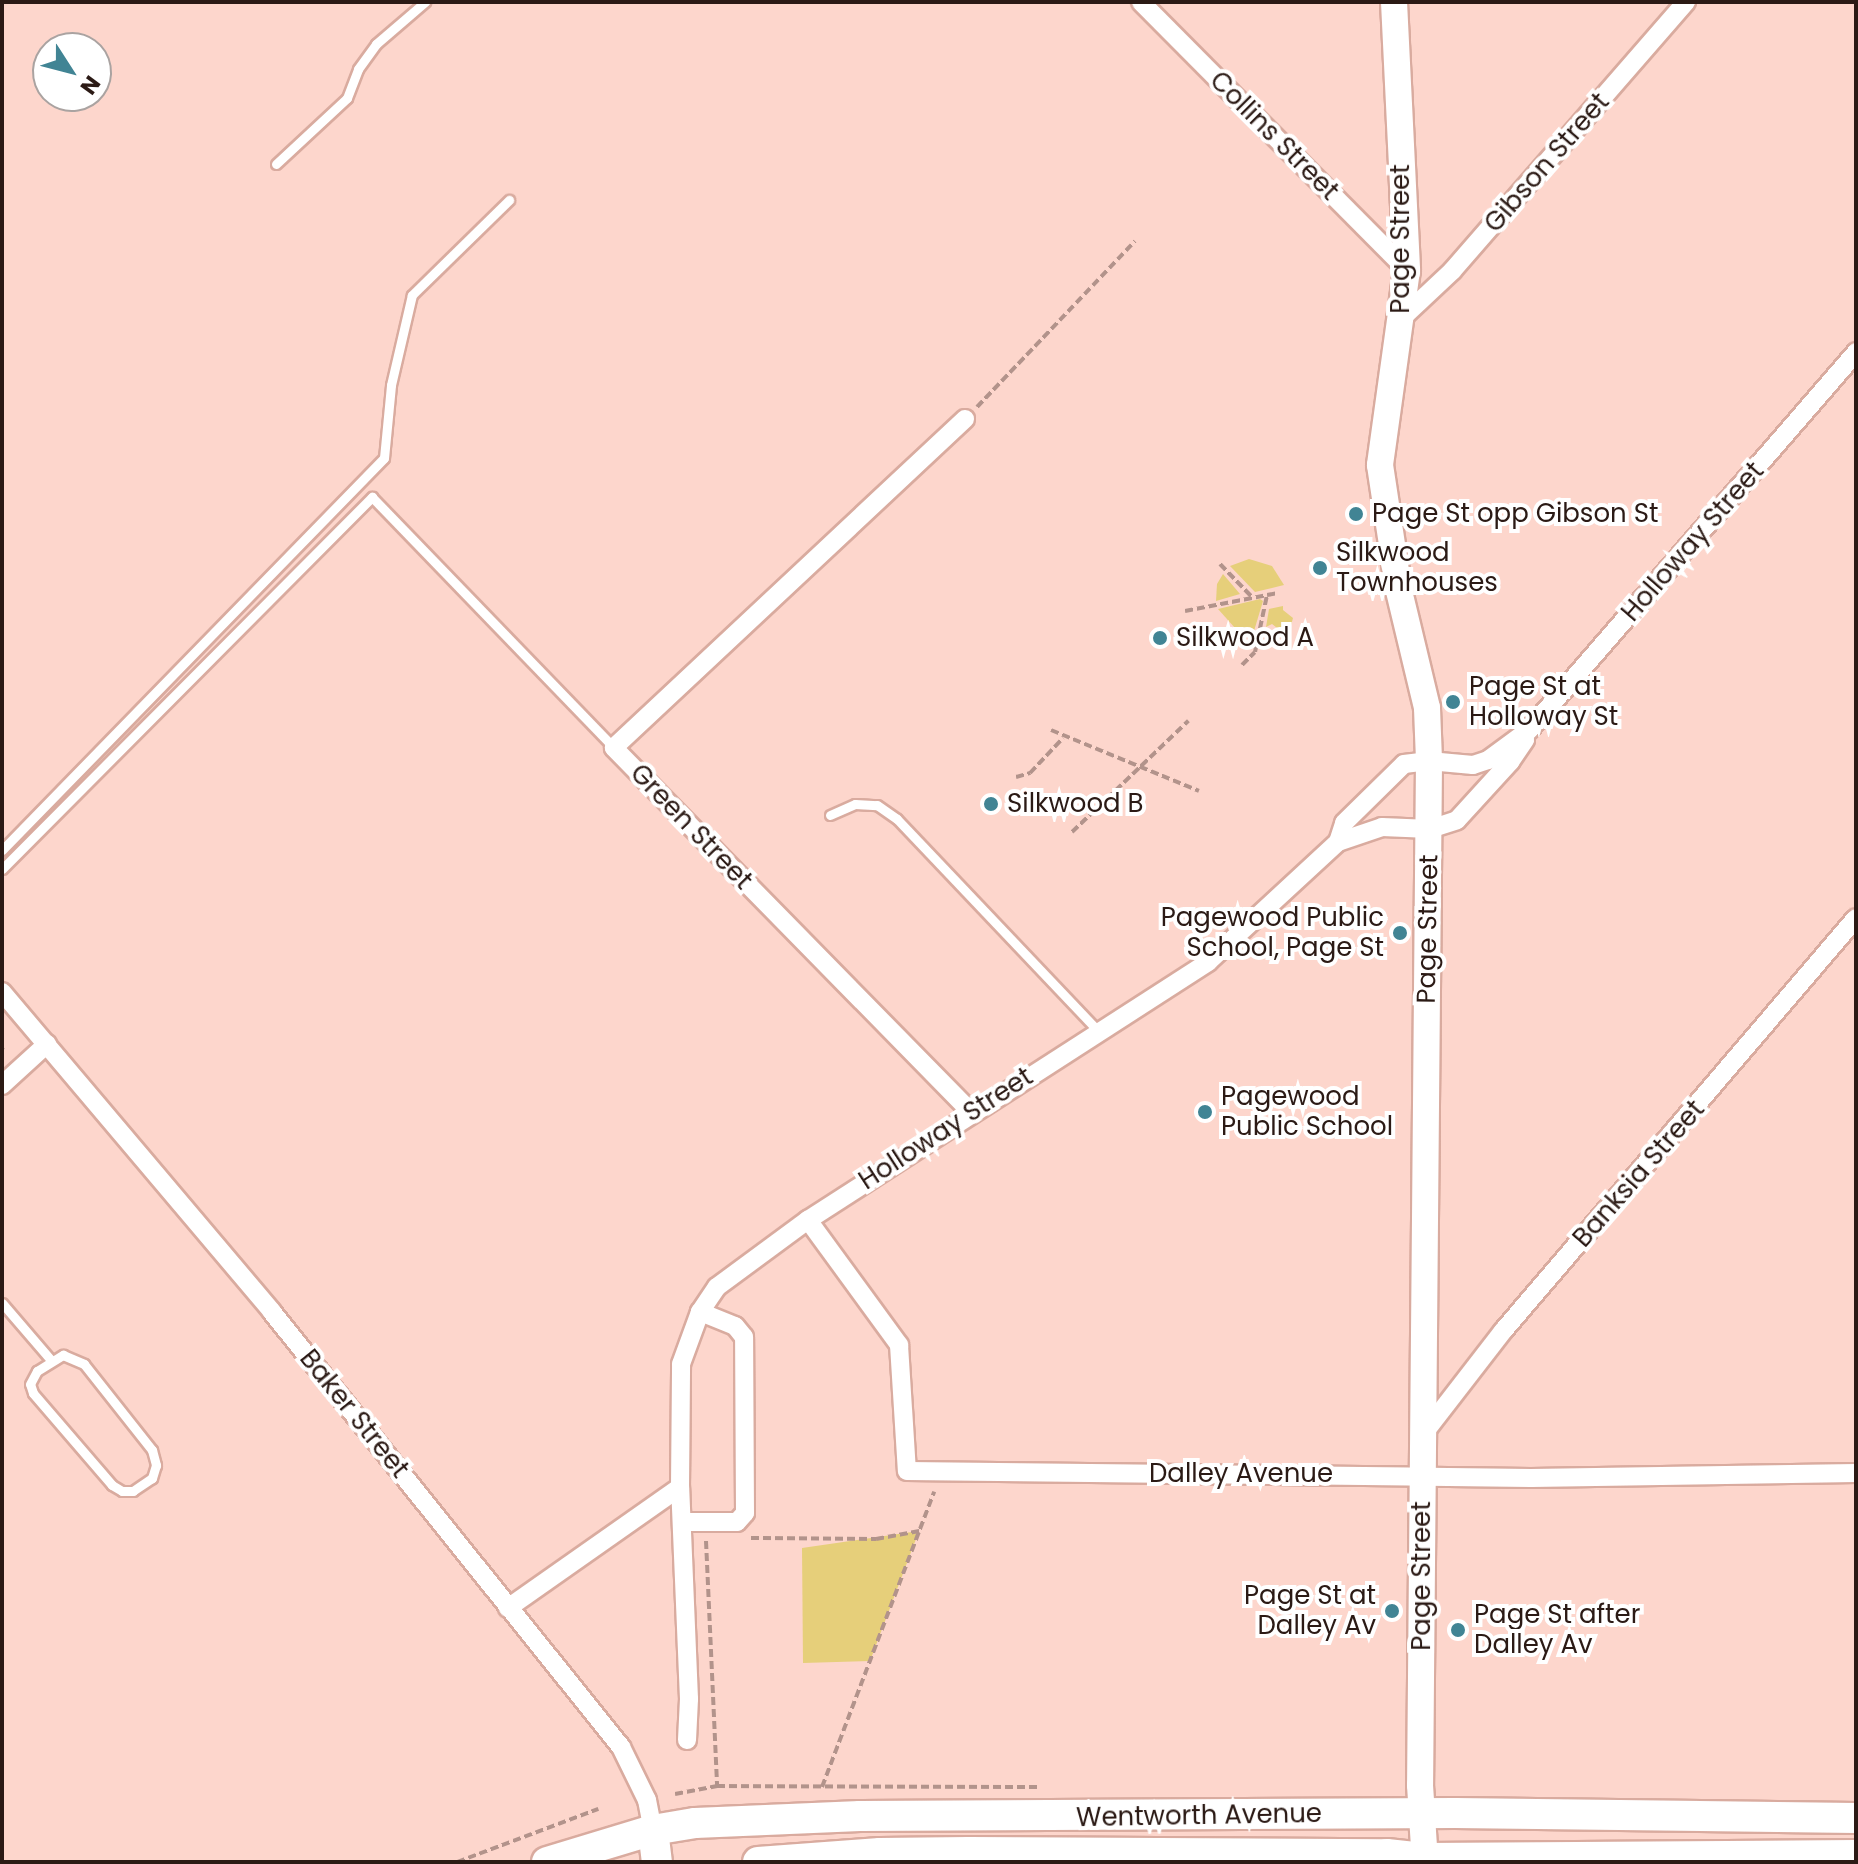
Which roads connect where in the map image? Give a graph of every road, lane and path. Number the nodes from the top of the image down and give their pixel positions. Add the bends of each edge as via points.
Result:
1 (425, 2) edge
2 (1141, 2) edge
3 (1394, 2) edge
4 (1686, 2) edge
5 (276, 164) dead end
6 (509, 200) dead end
7 (1135, 241) dead end
8 (1407, 270) junction
9 (1402, 318) junction
10 (1856, 352) edge
11 (965, 419) joint
12 (1220, 564) dead end
13 (1278, 593) dead end
14 (1267, 595) junction
15 (1253, 598) junction
16 (1185, 611) dead end
17 (1242, 665) dead end
18 (1188, 721) dead end
19 (1051, 730) dead end
20 (1529, 730) junction
21 (1063, 738) junction
22 (614, 748) junction
23 (1429, 761) junction
24 (1139, 768) junction
25 (1016, 777) dead end
26 (1199, 791) dead end
27 (830, 815) dead end
28 (1430, 829) junction
29 (1072, 832) dead end
30 (1338, 842) junction
31 (2, 850) edge
32 (2, 869) edge
33 (1856, 918) edge
34 (2, 992) edge
35 (1099, 1032) junction
36 (47, 1044) junction
37 (2, 1085) edge
38 (971, 1112) junction
39 (808, 1220) junction
40 (2, 1303) edge
41 (700, 1312) junction
42 (50, 1359) junction
43 (1425, 1432) junction
44 (941, 1472) junction
45 (1856, 1473) edge
46 (1423, 1475) junction
47 (680, 1487) junction
48 (682, 1522) junction
49 (919, 1531) junction
50 (706, 1537) dead end
51 (737, 1538) dead end
52 (508, 1608) junction
53 (687, 1740) dead end
54 (717, 1786) dead end
55 (598, 1809) dead end
56 (1421, 1814) junction
57 (1856, 1818) edge
58 (809, 1819) junction
59 (653, 1830) junction
60 (1856, 1855) edge
61 (1426, 1860) edge
62 (1620, 1860) edge
63 (457, 1862) edge
64 (547, 1862) edge
65 (657, 1862) edge
66 (758, 1862) edge

1 - 5 lane via 376,44 358,69 347,98
2 - 8 street, Collins Street
3 - 8 main road, Page Street
4 - 9 street, Gibson Street via 1452,271
6 - 31 lane via 412,295 391,385 384,458
7 - 11 path
8 - 9 main road, Page Street
9 - 23 main road, Page Street via 1380,465 1399,591 1427,708
10 - 20 street, Holloway Street
11 - 22 street, Green Street
12 - 15 path
13 - 14 path
14 - 15 path
14 - 17 path via 1255,652
15 - 16 path
18 - 24 path
19 - 21 path
20 - 23 street, Holloway Street via 1473,765
20 - 28 street, Holloway Street via 1510,762 1466,811 1457,820
21 - 24 path
21 - 25 path via 1030,773
22 - 32 lane via 372,497
22 - 38 street, Green Street
23 - 28 main road, Page Street
23 - 30 street, Holloway Street via 1404,764 1391,775 1344,823
24 - 26 path
24 - 29 path
27 - 35 lane via 855,804 877,805 897,819
28 - 30 street, Holloway Street via 1382,827
28 - 43 main road, Page Street
30 - 35 street, Holloway Street via 1208,962
33 - 43 street, Banksia Street via 1503,1331
34 - 36 street, Baker Street
35 - 38 street, Holloway Street
36 - 37 street
36 - 52 street, Baker Street via 272,1312
38 - 39 street, Holloway Street
39 - 41 street, Holloway Street via 717,1287
39 - 44 street, Dalley Avenue via 899,1345 907,1471
40 - 42 lane
41 - 47 street, Holloway Street via 681,1364
41 - 48 street via 735,1326 744,1337 745,1513 737,1522
42 - 42 lane via 63,1355 84,1364 152,1450 152,1478 133,1491 112,1485 33,1393 30,1384
43 - 46 main road, Page Street
44 - 46 street, Dalley Avenue
44 - 49 path
45 - 46 street, Dalley Avenue
46 - 56 main road, Page Street
47 - 48 street, Holloway Street
47 - 52 street
48 - 53 street, Holloway Street
49 - 51 path via 876,1539
49 - 58 path
50 - 54 path
52 - 59 street, Baker Street via 621,1747 647,1800
55 - 63 path
56 - 57 main road, Wentworth Avenue
56 - 58 main road, Wentworth Avenue
56 - 61 main road, Page Street
58 - 59 main road, Wentworth Avenue via 695,1823
59 - 64 main road, Wentworth Avenue
59 - 65 main road, Baker Street
60 - 62 main road, Wentworth Avenue
61 - 62 main road, Wentworth Avenue
61 - 66 main road, Wentworth Avenue via 1357,1853 969,1852

